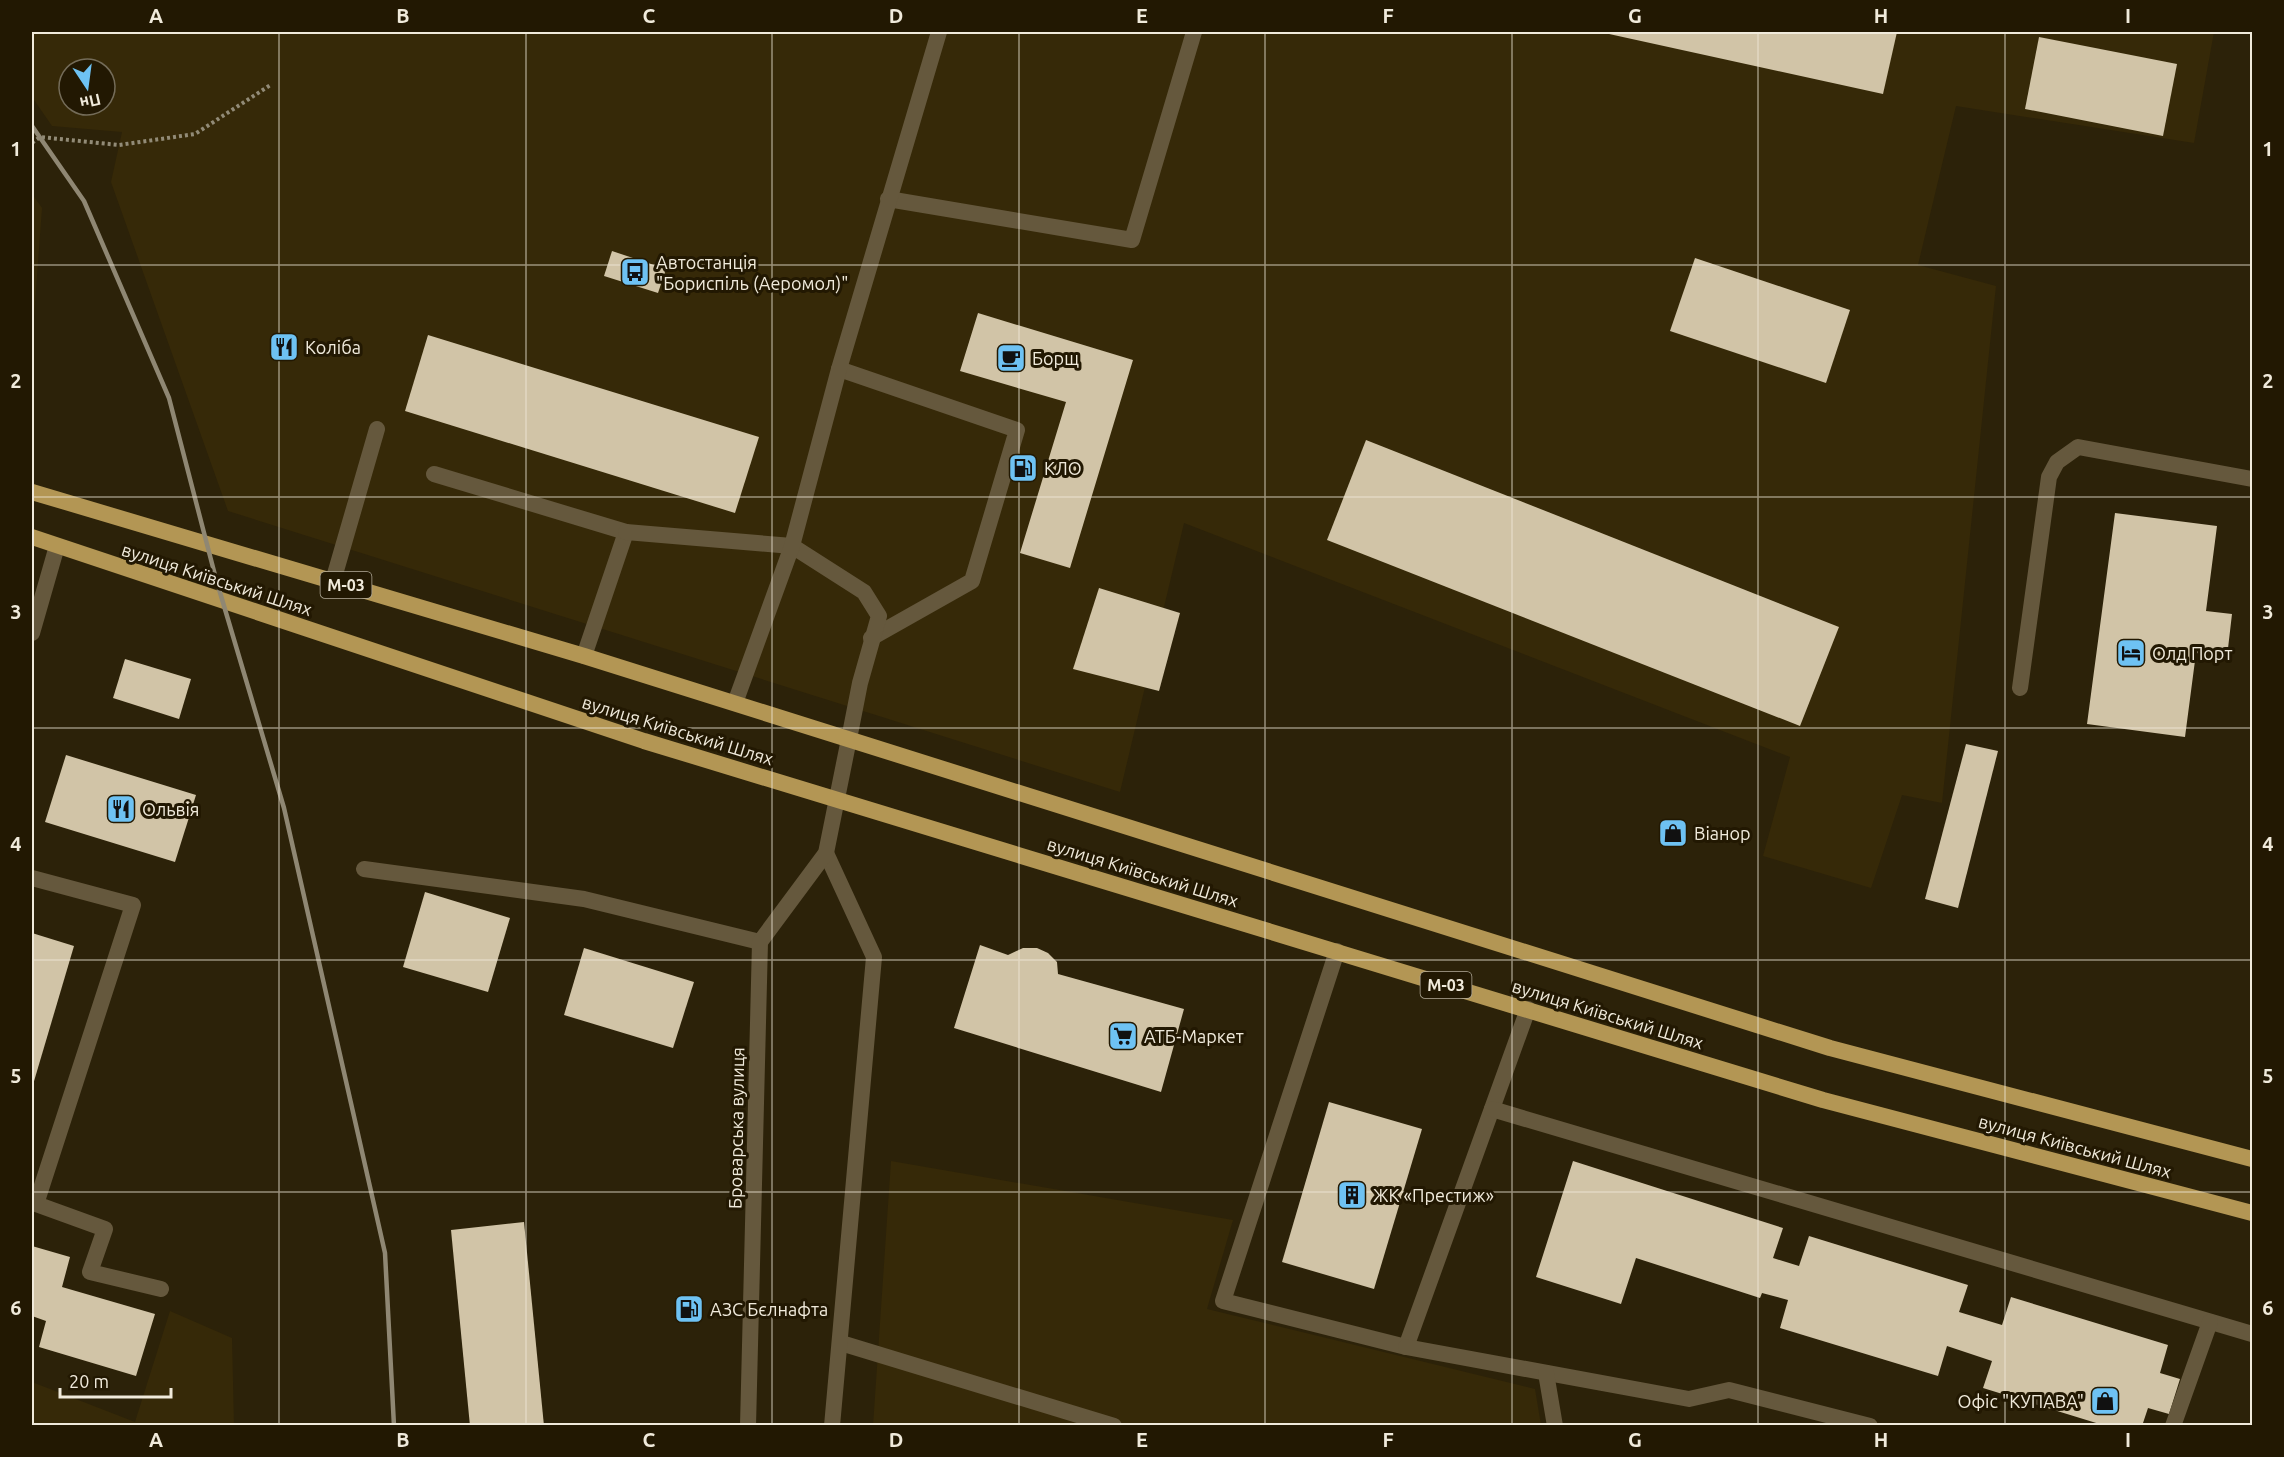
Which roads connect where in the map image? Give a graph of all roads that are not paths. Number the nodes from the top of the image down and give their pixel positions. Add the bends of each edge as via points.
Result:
1 (939, 32) edge
2 (1194, 32) edge
3 (888, 199) junction
4 (838, 369) junction
5 (377, 429) dead end
6 (434, 474) dead end
7 (2253, 479) edge
8 (32, 492) edge
9 (626, 532) junction
10 (32, 537) edge
11 (57, 546) junction
12 (792, 546) junction
13 (333, 581) junction
14 (32, 633) edge
15 (871, 638) junction
16 (584, 656) junction
17 (2020, 688) dead end
18 (735, 703) junction
19 (849, 739) junction
20 (837, 799) junction
21 (826, 853) junction
22 (364, 868) dead end
23 (32, 878) edge
24 (760, 942) junction
25 (1337, 951) junction
26 (1528, 1010) junction
27 (1492, 1109) junction
28 (2253, 1159) edge
29 (2253, 1213) edge
30 (161, 1289) dead end
31 (2210, 1322) junction
32 (2253, 1334) edge
33 (841, 1343) junction
34 (1406, 1347) junction
35 (1546, 1373) junction
36 (748, 1425) edge
37 (832, 1425) edge
38 (1114, 1425) edge
39 (1555, 1425) edge
40 (1870, 1425) edge
41 (2174, 1425) edge

1 - 3 street
2 - 3 street via 1132,240
3 - 4 street
4 - 12 street
4 - 15 street via 1017,430 972,581
5 - 13 street
6 - 9 street
7 - 17 street via 2078,447 2057,462 2049,477
8 - 13 highway, вулиця Київський Шлях / М-03
9 - 12 street
9 - 16 street
10 - 11 highway, вулиця Київський Шлях / М-03
11 - 14 street
11 - 20 highway, вулиця Київський Шлях / М-03 via 644,741
12 - 15 street via 864,592 879,616
12 - 18 street
13 - 16 highway, вулиця Київський Шлях / М-03
15 - 19 street
16 - 18 highway, вулиця Київський Шлях / М-03
18 - 19 highway, вулиця Київський Шлях / М-03
19 - 20 street
19 - 28 highway, вулиця Київський Шлях / М-03 via 1830,1048
20 - 21 street
20 - 25 highway, вулиця Київський Шлях / М-03
21 - 24 street
21 - 33 street via 873,957
22 - 24 street via 584,899
23 - 30 street via 133,905 36,1204 105,1229 90,1272
24 - 36 street, Броварська вулиця
25 - 26 highway, вулиця Київський Шлях / М-03
25 - 34 street via 1223,1301
26 - 27 street
26 - 29 highway, вулиця Київський Шлях / М-03 via 1823,1100
27 - 31 street
27 - 34 street
31 - 32 street
31 - 41 street
33 - 37 street
33 - 38 street
34 - 35 street
35 - 39 street
35 - 40 street via 1689,1399 1729,1390

